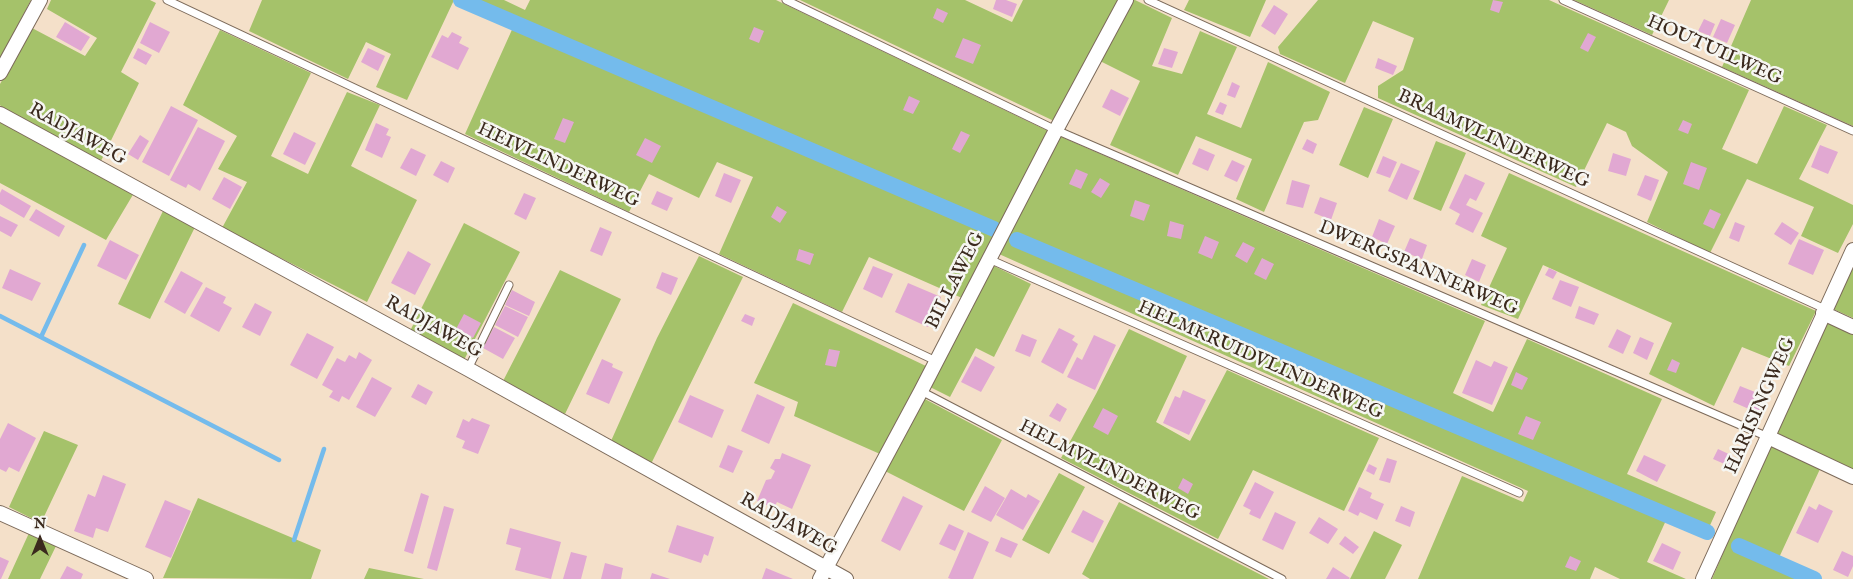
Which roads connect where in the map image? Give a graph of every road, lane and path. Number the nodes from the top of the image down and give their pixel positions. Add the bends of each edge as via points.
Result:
1 (40, 0) edge
2 (167, 0) edge
3 (786, 0) edge
4 (1126, 0) edge
5 (1148, 0) edge
6 (1563, 0) edge
7 (0, 73) edge
8 (0, 114) edge
9 (1056, 130) junction
10 (1853, 131) edge
11 (1853, 250) edge
12 (989, 259) junction
13 (508, 285) dead end
14 (1824, 311) junction
15 (1853, 327) edge
16 (936, 362) junction
17 (468, 369) junction
18 (921, 391) junction
19 (1768, 437) junction
20 (1853, 478) edge
21 (1519, 493) dead end
22 (0, 513) edge
23 (822, 573) edge
24 (146, 579) edge
25 (846, 579) edge
26 (1282, 579) edge
27 (1703, 579) edge

1 - 7 street
2 - 16 lane, HEIVLINDERWEG
3 - 9 lane, DWERGSPANNERWEG
4 - 9 street, BILLAWEG
5 - 14 lane, BRAAMVLINDERWEG
6 - 10 lane, HOUTUILWEG
8 - 17 street, RADJAWEG
9 - 12 street, BILLAWEG
9 - 19 lane, DWERGSPANNERWEG
11 - 14 street, HARISINGWEG
12 - 16 street, BILLAWEG
12 - 21 lane, HELMKRUIDVLINDERWEG
13 - 17 lane
14 - 15 street
14 - 19 street, HARISINGWEG
16 - 18 street, BILLAWEG
17 - 23 street, RADJAWEG
18 - 23 street, BILLAWEG
18 - 26 lane, HELMVLINDERWEG
19 - 20 street
19 - 27 street, HARISINGWEG
22 - 24 street
23 - 25 street, RADJAWEG

